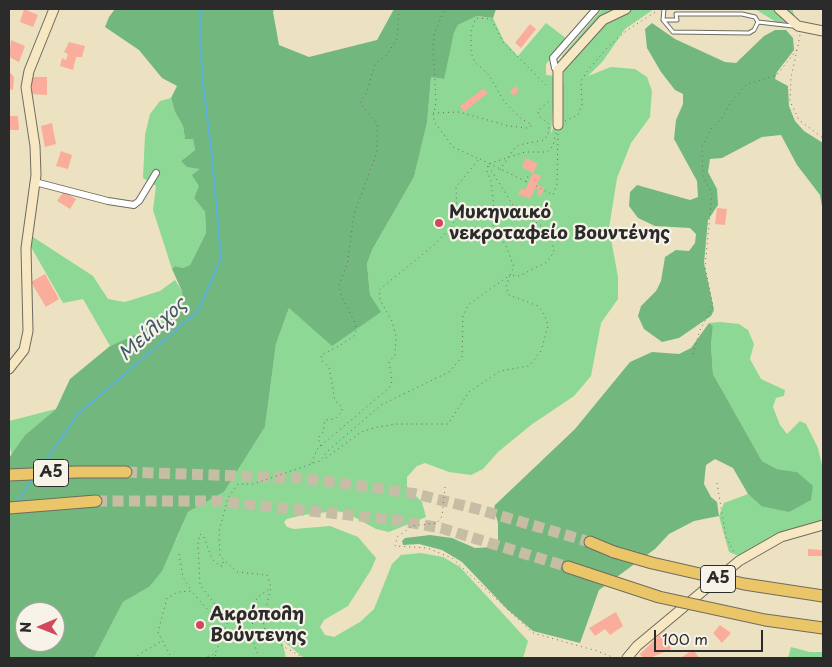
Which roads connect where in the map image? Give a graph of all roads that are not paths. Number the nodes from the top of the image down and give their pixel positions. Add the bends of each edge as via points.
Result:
1 (54, 9) edge
2 (596, 9) edge
3 (626, 9) edge
4 (663, 9) edge
5 (697, 9) edge
6 (779, 9) edge
7 (702, 14) junction
8 (663, 20) junction
9 (758, 22) junction
10 (800, 27) junction
11 (823, 30) edge
12 (558, 70) junction
13 (558, 125) road end
14 (156, 173) dead end
15 (35, 182) junction
16 (9, 369) edge
17 (126, 472) tunnel mouth
18 (9, 475) edge
19 (96, 502) tunnel mouth
20 (9, 508) edge
21 (823, 525) edge
22 (590, 542) tunnel mouth
23 (568, 567) tunnel mouth
24 (823, 596) edge
25 (823, 628) edge
26 (627, 658) edge

1 - 15 street via 29,70 26,87 35,146
2 - 12 street via 553,58 553,65
3 - 12 street via 603,20
4 - 8 lane
5 - 7 lane
6 - 10 street
7 - 8 lane via 676,14 677,20
7 - 9 lane via 742,14 755,17
8 - 9 lane via 673,32 749,33
9 - 10 lane
10 - 11 street
12 - 13 street
14 - 15 street via 134,205
15 - 16 street via 26,248 28,338 24,350
17 - 18 highway, Α5
19 - 20 highway, Α5
21 - 26 street via 781,537 739,562 637,646
22 - 24 highway, Α5, bridge via 614,552 726,580
23 - 25 highway, Α5, bridge via 659,597 740,615

